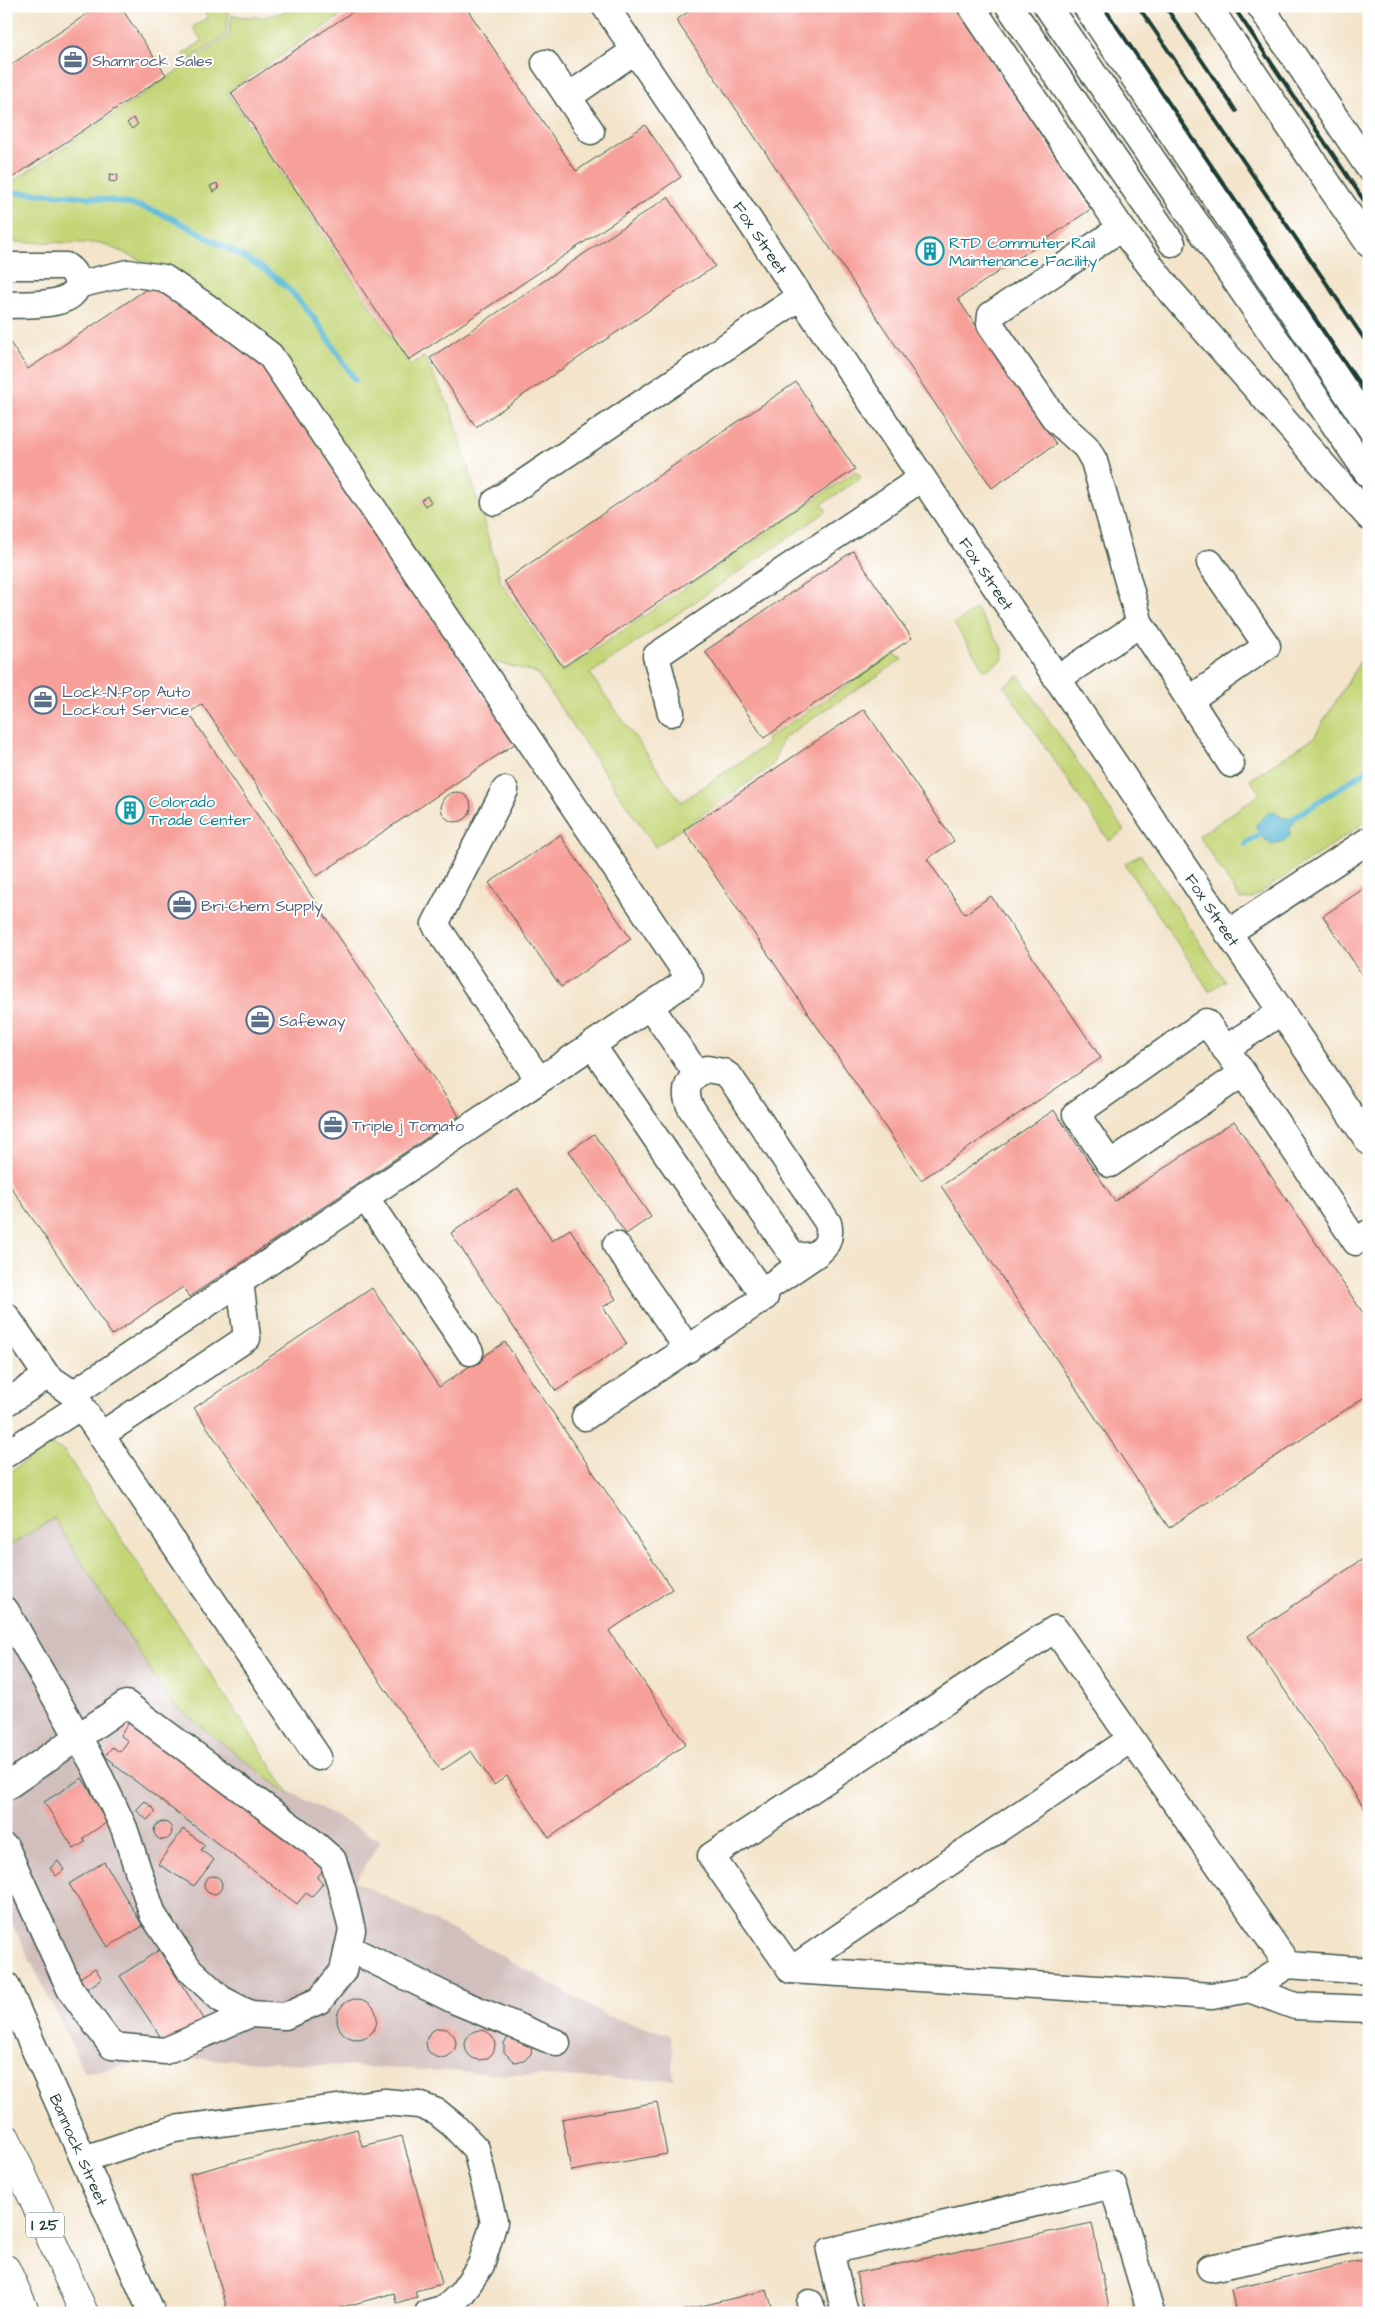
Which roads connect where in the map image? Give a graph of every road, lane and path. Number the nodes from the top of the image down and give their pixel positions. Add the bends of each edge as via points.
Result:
1 (605, 6) edge
2 (971, 6) edge
3 (1009, 6) edge
4 (1028, 6) edge
5 (1047, 6) edge
6 (1066, 6) edge
7 (1086, 6) edge
8 (1208, 6) edge
9 (1260, 6) edge
10 (634, 51) junction
11 (545, 63) dead end
12 (568, 97) junction
13 (591, 131) dead end
14 (1369, 168) edge
15 (1198, 226) junction
16 (1121, 228) junction
17 (1369, 244) edge
18 (1146, 260) junction
19 (6, 266) edge
20 (77, 285) junction
21 (800, 297) junction
22 (6, 305) edge
23 (1265, 352) dead end
24 (1326, 414) junction
25 (1369, 426) edge
26 (1297, 436) junction
27 (1369, 450) edge
28 (1369, 475) edge
29 (922, 478) junction
30 (495, 502) dead end
31 (1369, 518) edge
32 (1210, 563) dead end
33 (1140, 624) junction
34 (1057, 679) junction
35 (1189, 700) junction
36 (671, 713) dead end
37 (1231, 764) dead end
38 (505, 790) dead end
39 (1369, 840) edge
40 (1228, 932) junction
41 (650, 1006) junction
42 (1281, 1012) junction
43 (592, 1045) junction
44 (1225, 1049) junction
45 (1243, 1073) junction
46 (696, 1074) junction
47 (540, 1080) junction
48 (1369, 1142) edge
49 (365, 1197) junction
50 (1369, 1233) edge
51 (616, 1245) dead end
52 (821, 1251) junction
53 (240, 1281) junction
54 (761, 1292) junction
55 (6, 1316) edge
56 (688, 1349) junction
57 (470, 1352) dead end
58 (47, 1376) junction
59 (77, 1400) junction
60 (10, 1403) edge
61 (585, 1417) dead end
62 (39, 1433) junction
63 (101, 1435) junction
64 (6, 1454) edge
65 (6, 1463) edge
66 (6, 1611) edge
67 (78, 1737) junction
68 (1131, 1739) junction
69 (318, 1757) dead end
70 (6, 1787) edge
71 (6, 1848) edge
72 (348, 1948) junction
73 (1288, 1965) junction
74 (791, 1970) junction
75 (1369, 1970) edge
76 (6, 1985) edge
77 (1249, 1989) junction
78 (1369, 2009) edge
79 (250, 2014) junction
80 (557, 2043) dead end
81 (6, 2138) edge
82 (84, 2159) junction
83 (1369, 2236) edge
84 (6, 2268) edge
85 (1210, 2268) dead end
86 (26, 2313) edge
87 (84, 2313) edge
88 (152, 2313) edge
89 (428, 2313) edge
90 (845, 2313) edge
91 (1151, 2313) edge

1 - 10 street, Fox Street
2 - 16 street
3 - 15 street
4 - 15 street
5 - 15 street
6 - 15 street
7 - 15 street
8 - 17 street
9 - 14 street
10 - 12 street
10 - 21 street, Fox Street
11 - 12 street
12 - 13 street
15 - 18 street
15 - 23 street
15 - 24 street
15 - 25 street
15 - 27 street
16 - 18 street
16 - 33 street via 991,315 990,324 1055,419 1086,447 1094,461
18 - 26 street
19 - 20 street via 66,266 74,274
20 - 22 street via 72,296 62,301
20 - 41 street via 128,273 164,278 270,355 690,979
21 - 29 street, Fox Street
21 - 30 street
24 - 26 street
24 - 28 street
26 - 31 street
29 - 34 street, Fox Street
29 - 36 street via 656,656
32 - 35 street via 1267,646
33 - 34 street
33 - 35 street
34 - 40 street, Fox Street
35 - 37 street
38 - 47 street via 435,924
39 - 40 street
40 - 42 street, Fox Street
41 - 43 street
41 - 46 street
42 - 44 street
42 - 48 street, Fox Street
43 - 47 street
43 - 54 street
44 - 45 street
44 - 45 street via 1206,1022 1076,1114 1110,1164
45 - 50 street via 1356,1242
46 - 52 street via 715,1069 730,1078 828,1223 829,1238
46 - 52 street via 686,1093 691,1108 791,1252 806,1257
47 - 49 street
49 - 53 street
49 - 57 street
51 - 56 street
52 - 54 street
53 - 59 street
53 - 63 street via 247,1338
54 - 56 street via 765,1297
55 - 58 street
56 - 61 street
58 - 59 street
58 - 60 street
59 - 62 street
59 - 63 street
62 - 64 street
62 - 65 street
63 - 69 street
66 - 67 street
67 - 70 street
67 - 72 street via 126,1704 311,1841 333,1860 352,1930
67 - 79 street via 124,1828 153,1915 189,1969 221,1999
68 - 73 street
68 - 74 street
68 - 74 street via 1055,1629 710,1856
71 - 79 street via 70,1989 112,2046 164,2051
72 - 79 street via 343,1971 320,2000 285,2016
72 - 80 street via 456,2001
73 - 75 street
73 - 77 street
74 - 77 street via 1212,1996
76 - 82 street, Bannock Street
77 - 78 street via 1295,2006
81 - 87 highway, I 25
82 - 88 street, Bannock Street
82 - 89 street via 174,2129 385,2102 419,2105 437,2112 476,2149 494,2222 481,2265 462,2293 446,2308
83 - 85 street
84 - 86 highway
90 - 91 street via 830,2251 1113,2185

